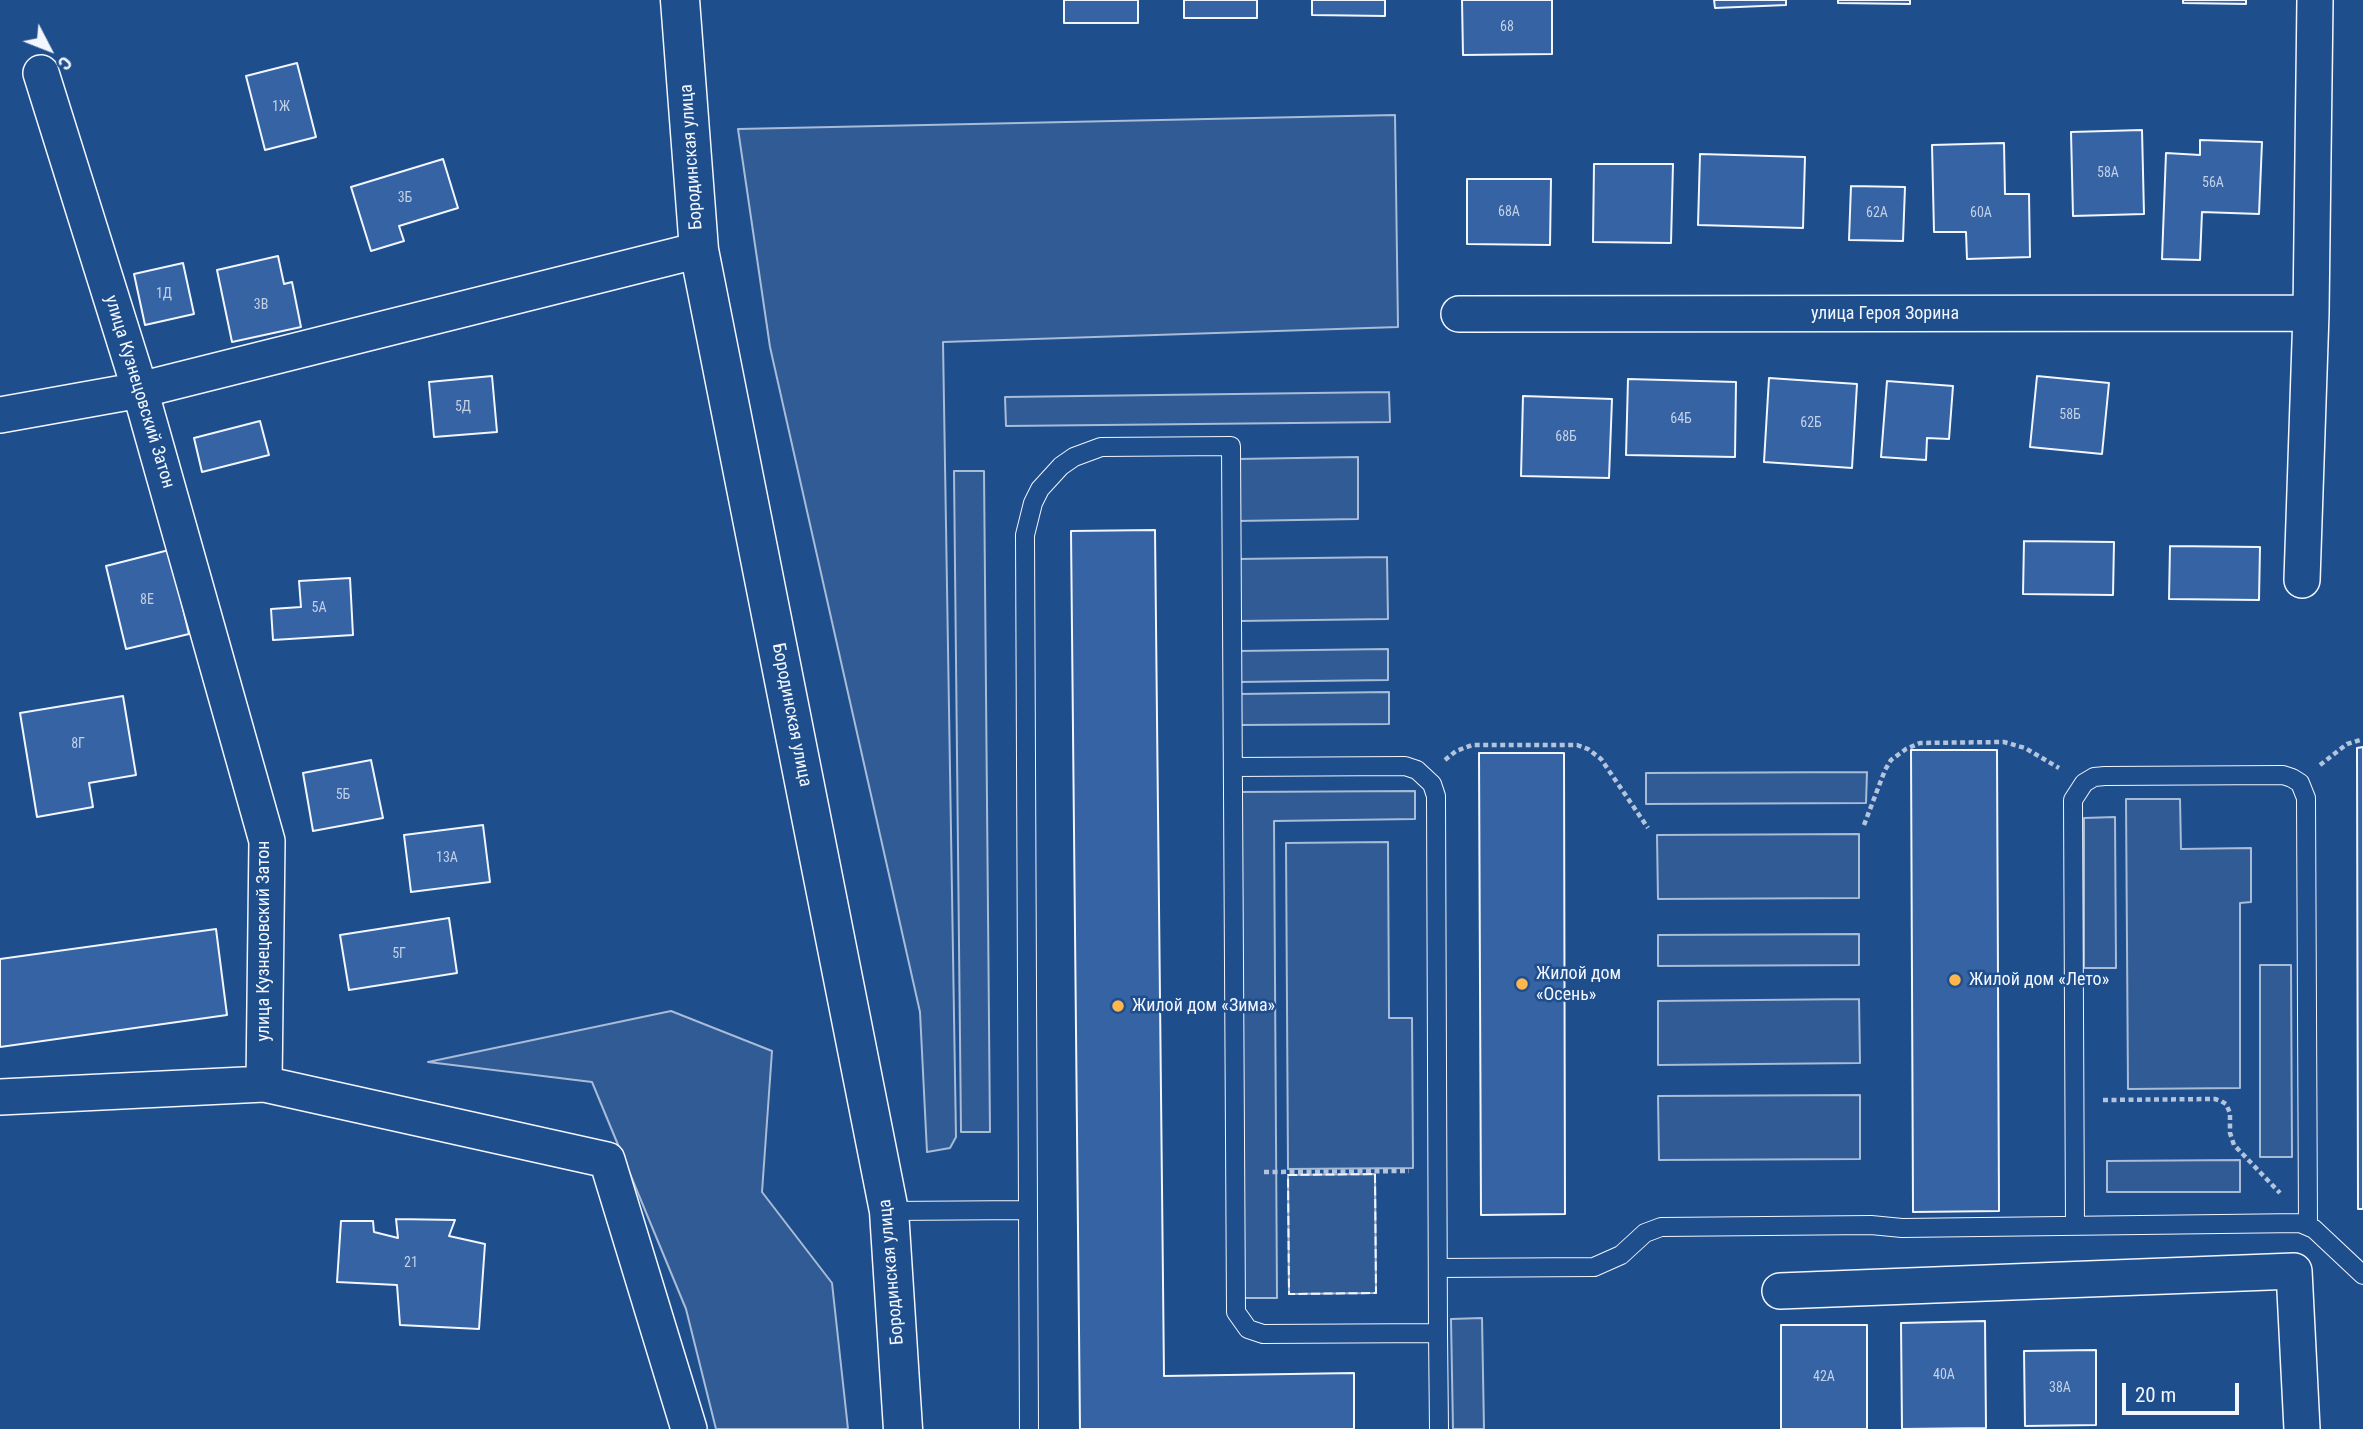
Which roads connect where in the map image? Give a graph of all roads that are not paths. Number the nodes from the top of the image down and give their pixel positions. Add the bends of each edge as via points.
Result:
1 (680, 0) edge
2 (2315, 0) edge
3 (41, 73) dead end
4 (699, 250) junction
5 (2311, 313) junction
6 (1459, 314) dead end
7 (140, 390) junction
8 (0, 415) edge
9 (2302, 580) dead end
10 (1233, 768) junction
11 (264, 1084) junction
12 (0, 1097) edge
13 (1028, 1210) junction
14 (889, 1211) junction
15 (2075, 1226) junction
16 (2308, 1226) junction
17 (1438, 1268) junction
18 (2363, 1275) edge
19 (1780, 1291) dead end
20 (1438, 1333) junction
21 (688, 1429) edge
22 (903, 1429) edge
23 (1029, 1429) edge
24 (1438, 1429) edge
25 (2302, 1429) edge

1 - 4 street, Бородинская улица
2 - 5 street
3 - 7 street, улица Кузнецовский Затон
4 - 7 street
4 - 14 street, Бородинская улица
5 - 6 street, улица Героя Зорина
5 - 9 street
7 - 8 street
7 - 11 street, улица Кузнецовский Затон via 267,841
10 - 13 lane via 1231,446 1101,447 1074,457 1040,489 1025,535
10 - 17 lane via 1405,766 1432,784 1436,796
10 - 20 lane via 1236,1312 1248,1329 1263,1334
11 - 12 street
11 - 21 street via 607,1160
13 - 14 lane
13 - 23 lane
14 - 22 street, Бородинская улица
15 - 16 lane
15 - 16 lane via 2073,800 2094,777 2283,775 2300,783 2306,798
15 - 17 lane via 1661,1227 1645,1233 1621,1255 1594,1267
16 - 18 lane
17 - 20 lane
19 - 25 street via 2294,1272
20 - 24 lane

